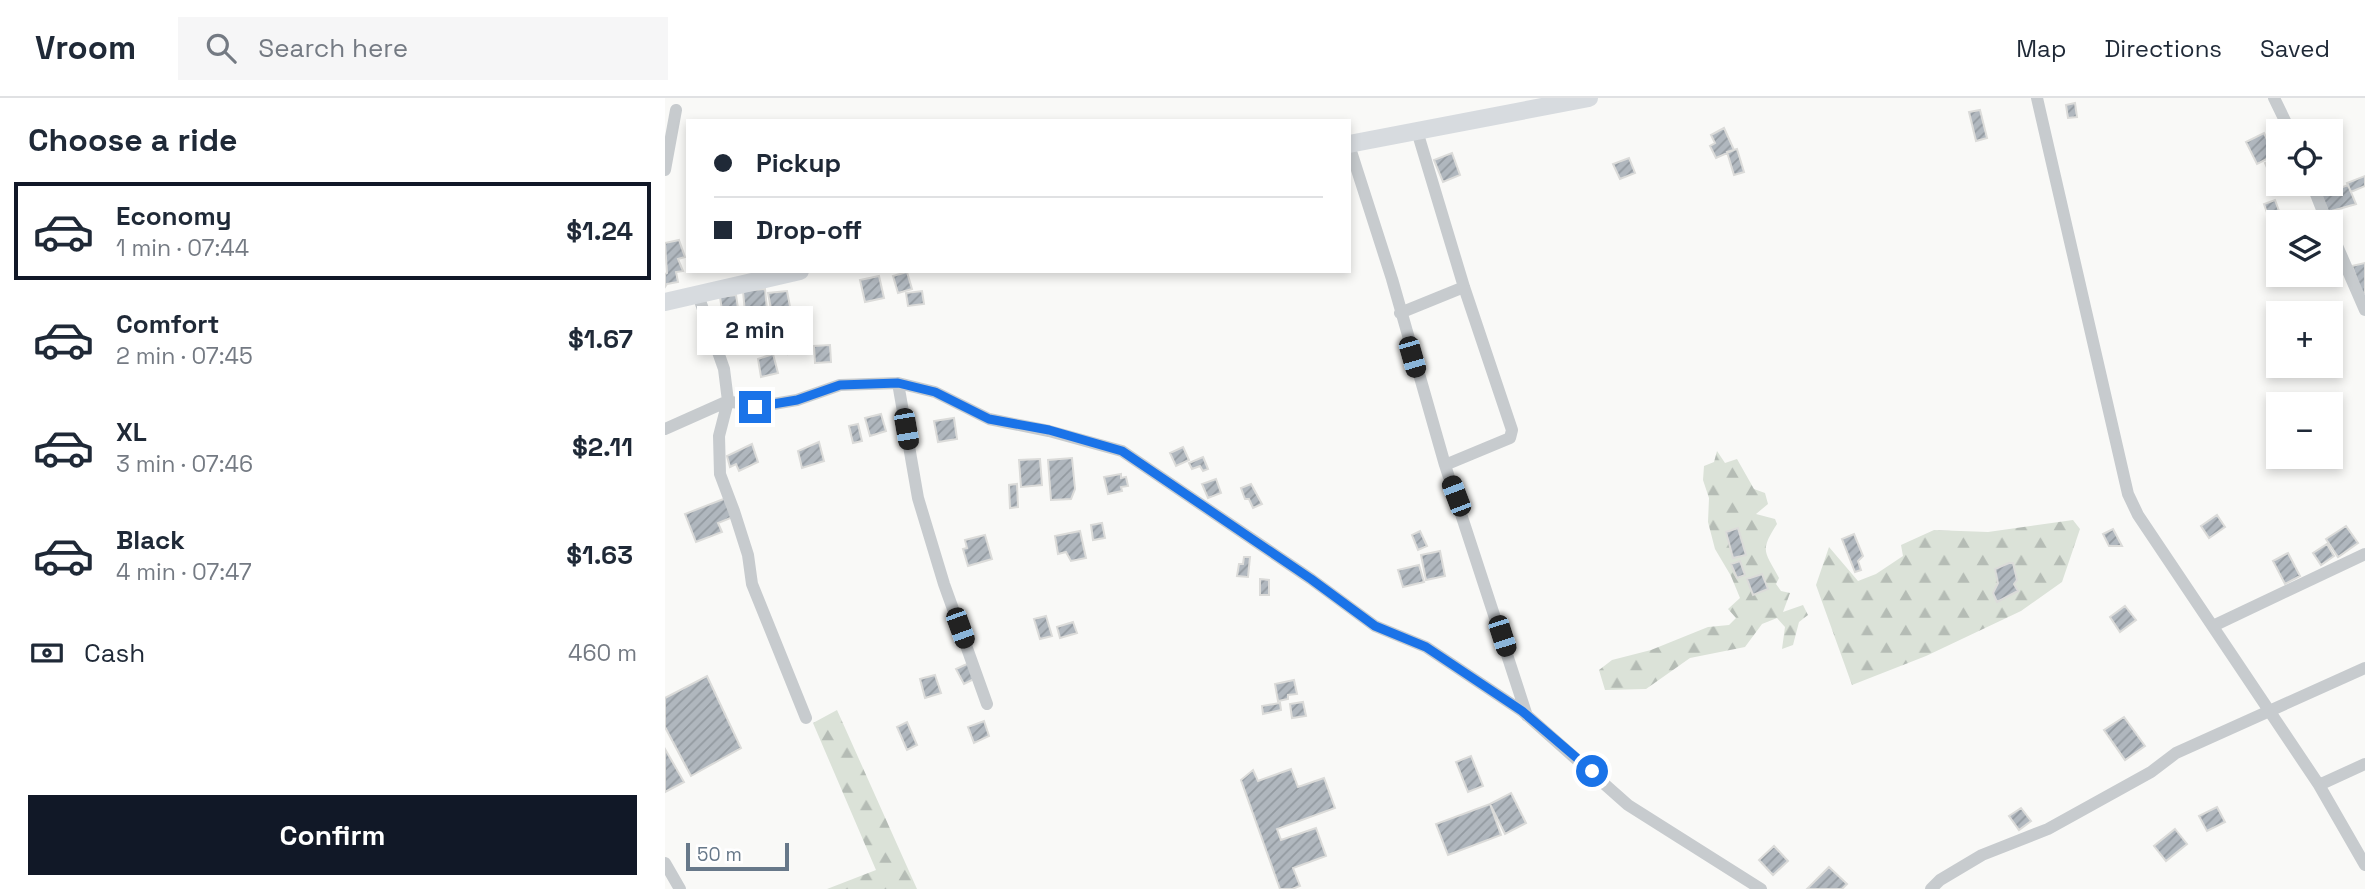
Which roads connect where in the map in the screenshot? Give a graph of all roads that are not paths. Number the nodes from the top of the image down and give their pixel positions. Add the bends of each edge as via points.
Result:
1 (1589, 98) edge
2 (2036, 98) edge
3 (2274, 98) edge
4 (676, 110) dead end
5 (2284, 119) edge
6 (1417, 131) junction
7 (1351, 144) edge
8 (1351, 150) edge
9 (665, 170) edge
10 (2343, 260) edge
11 (792, 273) edge
12 (1464, 286) junction
13 (698, 295) junction
14 (665, 302) edge
15 (2365, 310) edge
16 (1400, 313) junction
17 (898, 383) junction
18 (728, 401) junction
19 (665, 429) edge
20 (1445, 466) junction
21 (2365, 554) edge
22 (2213, 625) junction
23 (2365, 668) edge
24 (987, 704) dead end
25 (2270, 711) junction
26 (1527, 716) junction
27 (806, 718) dead end
28 (2365, 764) edge
29 (2319, 785) junction
30 (665, 863) edge
31 (2365, 865) edge
32 (680, 889) edge
33 (1761, 889) edge
34 (1931, 889) edge

1 - 6 street
2 - 22 street via 2128,494
3 - 5 street
4 - 9 street
6 - 7 street
6 - 12 street
8 - 16 street
10 - 15 street
11 - 13 street
12 - 16 street
12 - 20 street via 1512,433 1510,438
13 - 14 street
13 - 18 street via 724,369
16 - 20 street
17 - 18 street via 840,385 797,400 755,407
17 - 24 street via 918,498
17 - 26 street via 935,392 989,419 1122,451 1375,626 1426,647
18 - 19 street
18 - 27 street via 719,436 720,474 748,555 752,584
20 - 26 street
21 - 22 street
22 - 25 street
23 - 25 street
25 - 29 street
25 - 34 street via 2176,753 2151,772 2048,829 1982,855
26 - 33 street via 1628,805
28 - 29 street
29 - 31 street
30 - 32 street

